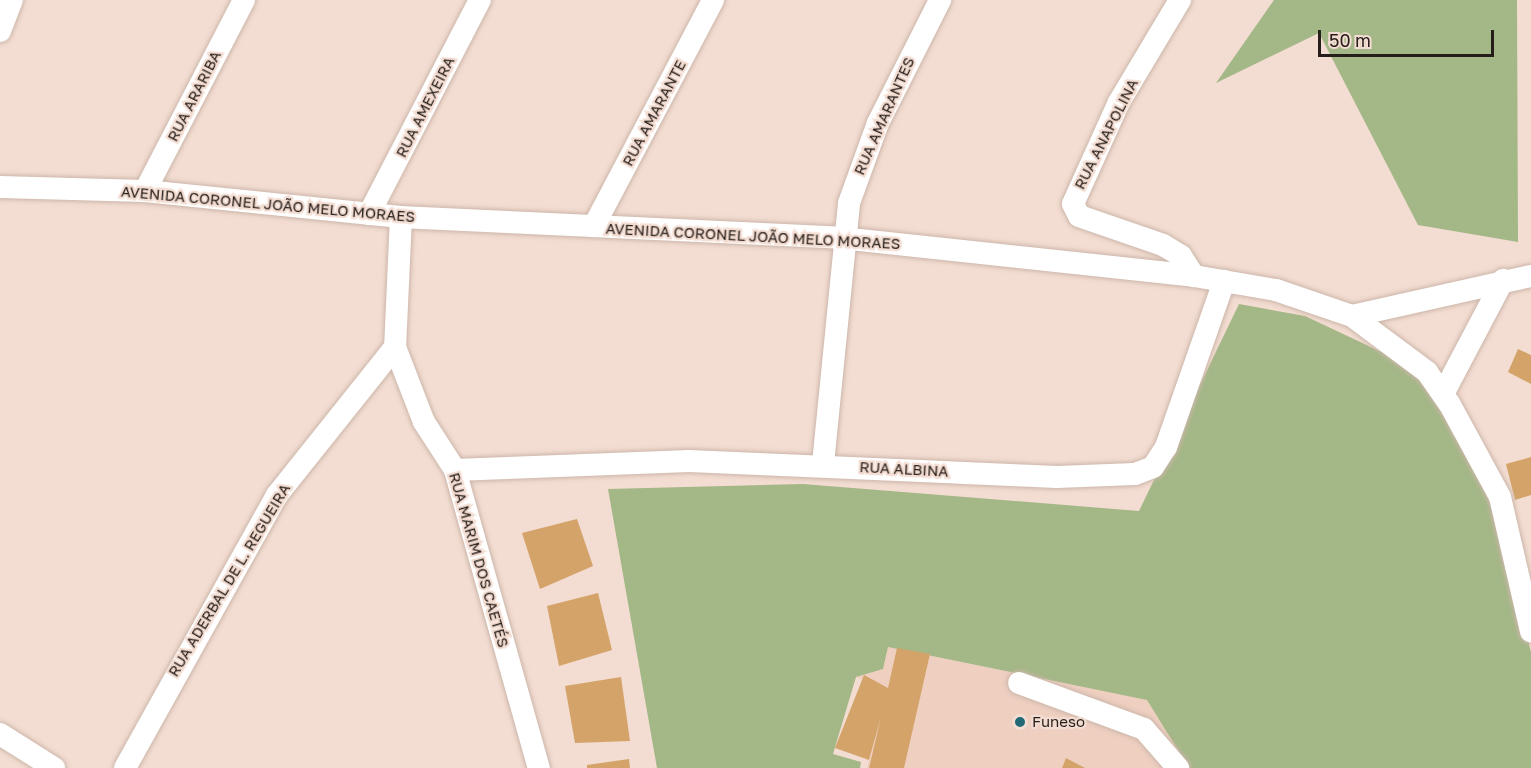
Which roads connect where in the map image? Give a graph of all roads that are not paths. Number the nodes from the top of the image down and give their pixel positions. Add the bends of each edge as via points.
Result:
1 (12, 0) edge
2 (243, 0) edge
3 (480, 0) edge
4 (713, 0) edge
5 (940, 0) edge
6 (1180, 0) edge
7 (0, 31) edge
8 (0, 187) edge
9 (145, 191) junction
10 (369, 214) junction
11 (400, 217) junction
12 (594, 226) junction
13 (841, 238) junction
14 (1194, 276) junction
15 (1531, 276) edge
16 (1503, 280) junction
17 (1224, 281) junction
18 (1352, 316) junction
19 (395, 346) junction
20 (1443, 394) junction
21 (822, 464) junction
22 (455, 470) junction
23 (1531, 631) edge
24 (1019, 682) dead end
25 (0, 734) edge
26 (54, 768) edge
27 (125, 768) edge
28 (539, 768) edge
29 (1178, 768) edge

1 - 7 street
2 - 9 street, RUA ARARIBA
3 - 10 street, RUA AMEXEIRA
4 - 12 street, RUA AMARANTE
5 - 13 street, RUA AMARANTES via 861,162
6 - 14 street, RUA ANAPOLINA via 1119,102 1073,204 1079,216 1162,245 1181,256
8 - 9 street, AVENIDA CORONEL JOÃO MELO MORAES
9 - 10 street, AVENIDA CORONEL JOÃO MELO MORAES
10 - 11 street, AVENIDA CORONEL JOÃO MELO MORAES
11 - 12 street, AVENIDA CORONEL JOÃO MELO MORAES
11 - 19 street, RUA MARIM DOS CAETÉS
12 - 13 street, AVENIDA CORONEL JOÃO MELO MORAES
13 - 14 street, AVENIDA CORONEL JOÃO MELO MORAES
13 - 21 street, RUA AMARANTES
14 - 17 street, AVENIDA CORONEL JOÃO MELO MORAES
15 - 16 street
16 - 18 street
16 - 20 street
17 - 18 street, AVENIDA CORONEL JOÃO MELO MORAES via 1276,290
17 - 21 street, RUA ALBINA via 1166,447 1145,472 1056,477
18 - 20 street via 1427,372
19 - 22 street, RUA MARIM DOS CAETÉS via 424,422
19 - 27 street, RUA ADERBAL DE L. REGUEIRA via 277,495
20 - 23 street via 1500,497
21 - 22 street, RUA ALBINA via 594,461
22 - 28 street, RUA MARIM DOS CAETÉS
24 - 29 street via 1144,729
25 - 26 street

